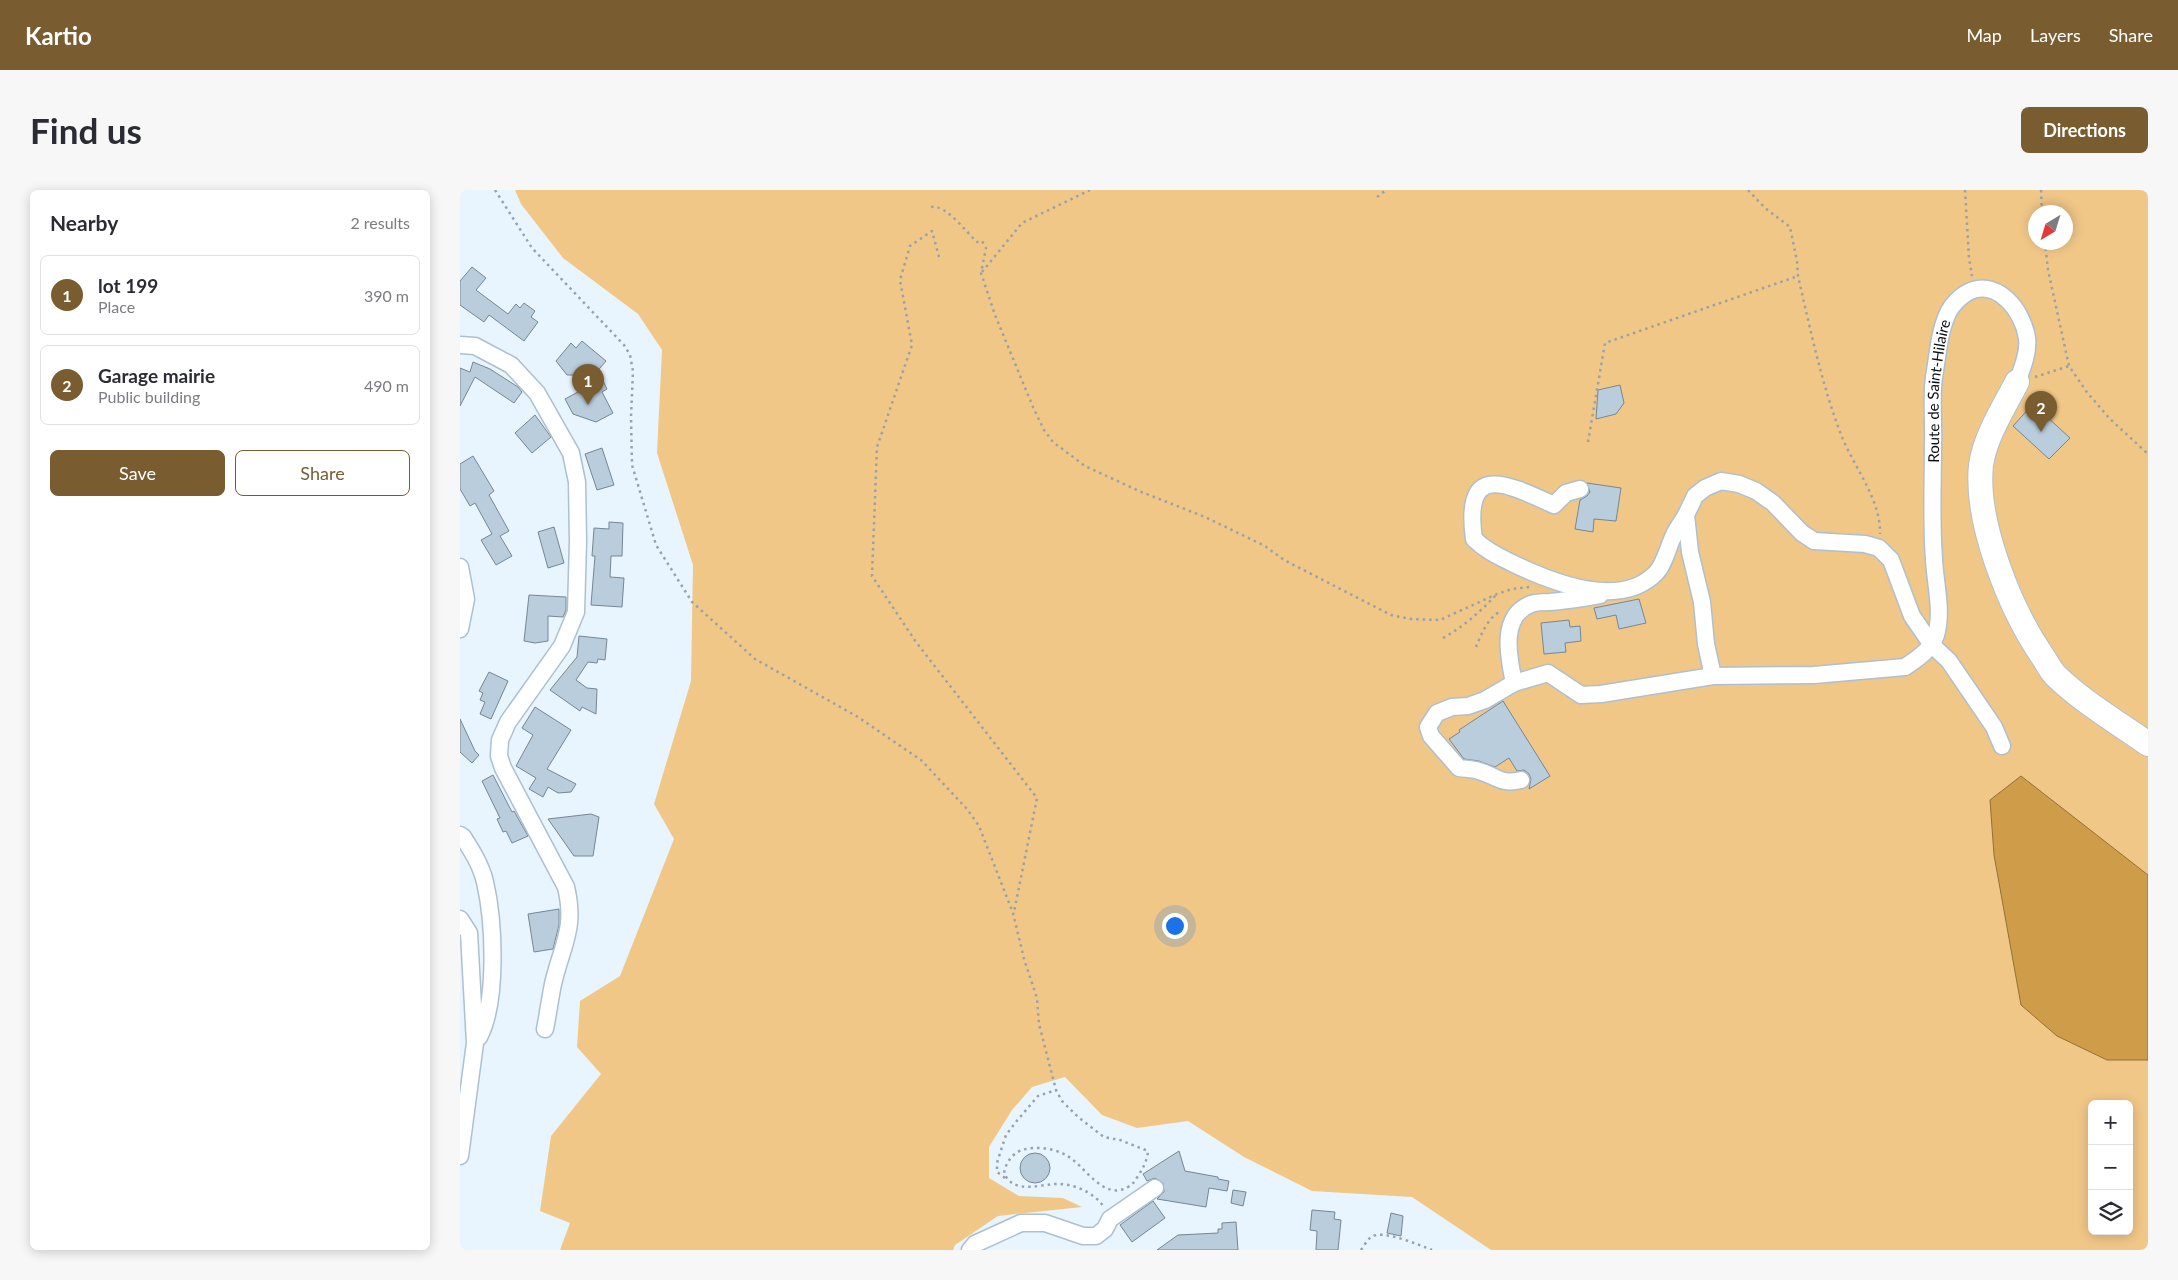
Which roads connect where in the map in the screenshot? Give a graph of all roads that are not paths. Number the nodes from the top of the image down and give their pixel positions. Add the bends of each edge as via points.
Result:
1 (460, 345) edge
2 (2017, 382) joint
3 (1580, 489) dead end
4 (1686, 515) junction
5 (460, 567) edge
6 (1624, 589) junction
7 (460, 629) edge
8 (1934, 639) junction
9 (1713, 676) junction
10 (1514, 683) junction
11 (2148, 744) edge
12 (2002, 746) dead end
13 (1522, 780) dead end
14 (460, 835) edge
15 (460, 919) edge
16 (545, 1030) dead end
17 (475, 1043) junction
18 (460, 1156) edge
19 (1155, 1188) dead end
20 (970, 1250) edge

1 - 16 street via 475,346 511,365 537,393 570,453 577,482 576,612 562,646 508,722 500,740 499,756 566,886 571,906 571,922
2 - 8 street, Route de Saint-Hilaire via 2024,366 2028,340 2021,316 2004,296 1989,288 1972,290 1950,309 1941,336 1934,380 1934,558 1939,616
2 - 11 street via 1993,428 1981,464 1981,501 1998,568 2027,634 2055,675
3 - 6 street via 1566,493 1554,505 1512,486 1487,485 1473,498 1474,539 1484,549 1569,587
4 - 6 street via 1657,572 1642,584
4 - 8 street via 1695,496 1705,488 1721,481 1739,484 1773,503 1814,541 1880,548 1891,560 1912,616
4 - 9 street
5 - 7 street via 466,599
6 - 10 street via 1586,598 1531,604 1520,612 1511,624 1509,639
8 - 9 street via 1917,659 1905,666 1814,675
8 - 12 street via 1994,727
9 - 10 street via 1581,695 1548,673
10 - 13 street via 1485,700 1437,713 1428,727 1431,736 1459,768 1479,771 1499,781
14 - 17 street via 475,856 484,880 493,954 482,1033
15 - 17 street via 469,933
17 - 18 street
19 - 20 street via 1110,1220 1096,1236 1083,1236 1045,1223 1021,1223 975,1244

